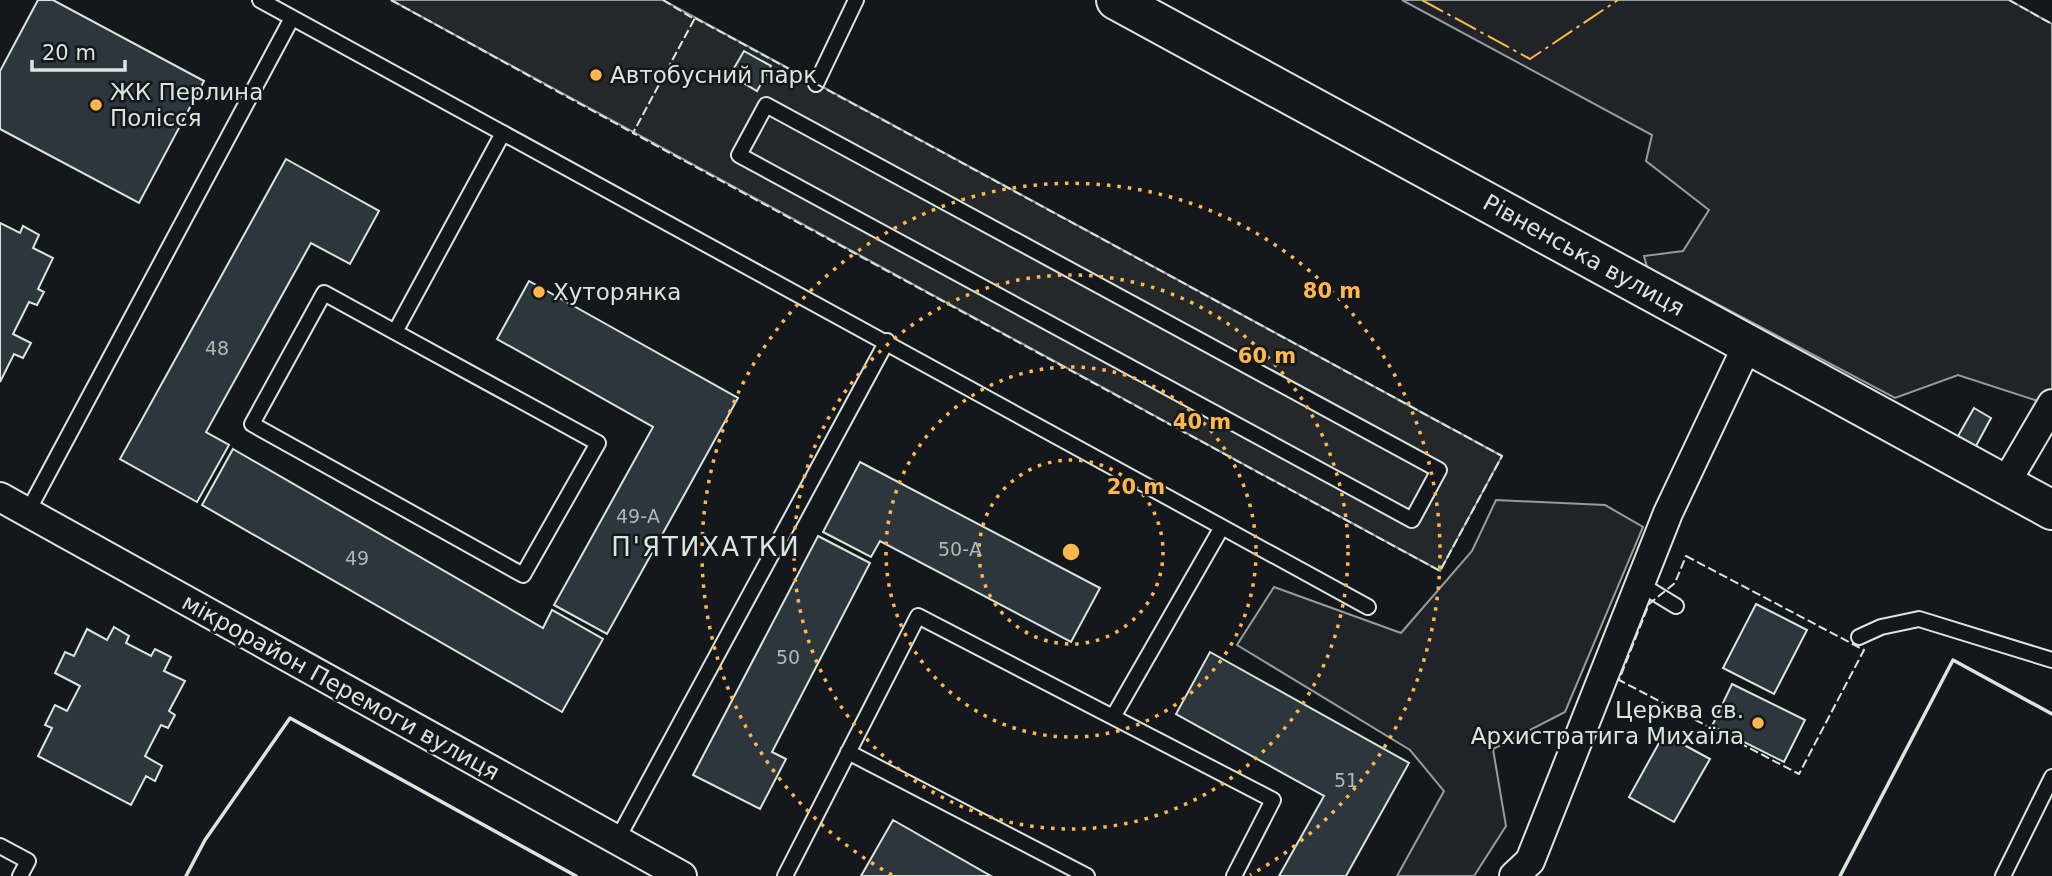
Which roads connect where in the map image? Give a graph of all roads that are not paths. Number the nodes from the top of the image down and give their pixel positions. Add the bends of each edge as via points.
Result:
1 (260, 0) edge
2 (856, 0) edge
3 (1116, 0) edge
4 (292, 18) junction
5 (816, 84) dead end
6 (503, 133) junction
7 (739, 155) joint
8 (395, 332) junction
9 (887, 341) junction
10 (1748, 344) junction
11 (2052, 404) edge
12 (2006, 484) junction
13 (0, 497) edge
14 (2052, 509) edge
15 (27, 513) junction
16 (1222, 527) junction
17 (1640, 584) junction
18 (1676, 606) dead end
19 (1368, 607) dead end
20 (1858, 637) dead end
21 (2052, 660) edge
22 (1113, 717) junction
23 (848, 752) junction
24 (2052, 777) edge
25 (617, 840) junction
26 (0, 846) edge
27 (20, 876) edge
28 (682, 876) edge
29 (785, 876) edge
30 (1087, 876) edge
31 (1234, 876) edge
32 (1514, 876) edge
33 (2003, 876) edge

1 - 4 lane
2 - 5 lane
3 - 10 main road, Рівненська вулиця
4 - 6 lane
4 - 15 lane
6 - 8 lane
6 - 9 lane
7 - 7 lane via 766,105 1439,470 1412,520
8 - 8 lane via 324,293 253,424 523,575 598,443
9 - 16 lane
9 - 25 lane
10 - 12 main road, Рівненська вулиця
10 - 17 street via 1668,513
11 - 12 street
12 - 14 main road, Рівненська вулиця
13 - 15 street, мікрорайон Перемоги вулиця
15 - 25 street, мікрорайон Перемоги вулиця
16 - 19 lane
16 - 22 lane
17 - 18 lane
17 - 32 street via 1530,862
20 - 21 lane via 1919,619
22 - 23 lane via 918,616
22 - 31 lane via 1273,800
23 - 29 lane
23 - 30 lane
24 - 33 lane
25 - 28 street, мікрорайон Перемоги вулиця
26 - 27 lane via 27,862

